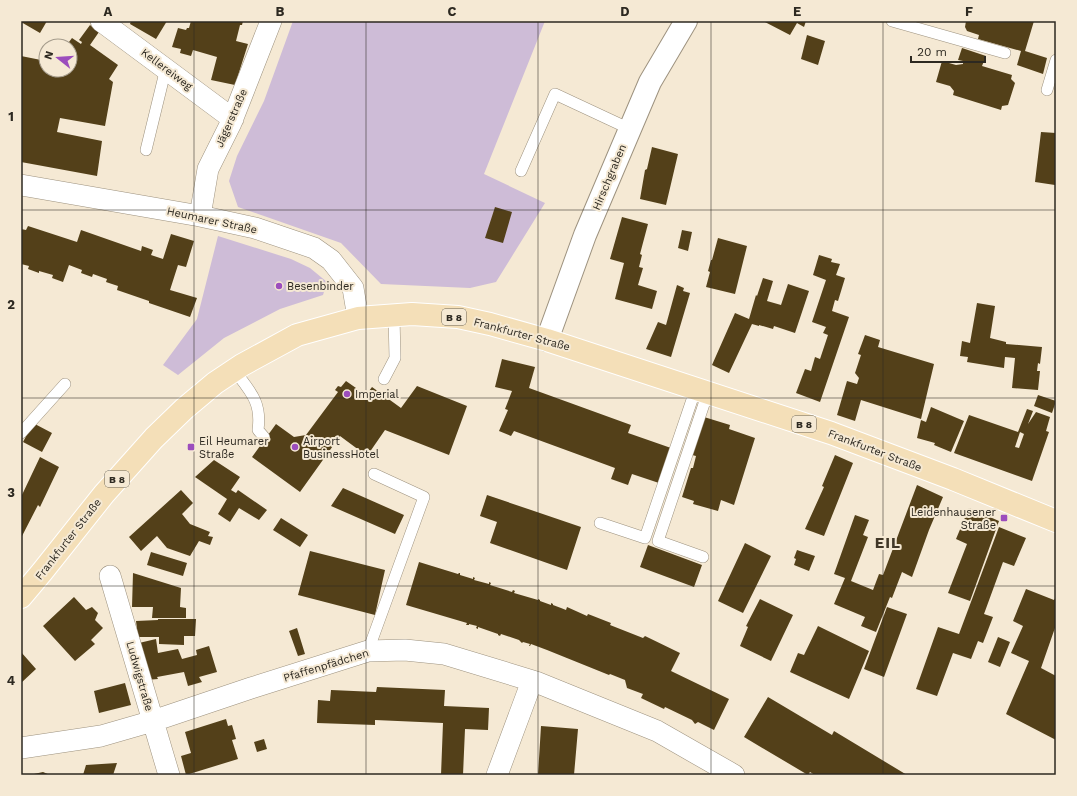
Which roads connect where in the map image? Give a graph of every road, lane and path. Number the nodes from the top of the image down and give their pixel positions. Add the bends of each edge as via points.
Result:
1 (102, 21) edge
2 (271, 21) edge
3 (686, 21) edge
4 (892, 21) edge
5 (1005, 54) dead end
6 (1056, 60) edge
7 (166, 68) junction
8 (1047, 90) dead end
9 (233, 119) junction
10 (630, 128) junction
11 (146, 150) dead end
12 (521, 171) dead end
13 (21, 186) edge
14 (200, 216) junction
15 (394, 316) junction
16 (358, 318) junction
17 (547, 340) junction
18 (234, 370) junction
19 (384, 379) dead end
20 (65, 384) dead end
21 (702, 390) junction
22 (21, 432) edge
23 (264, 437) dead end
24 (374, 474) dead end
25 (1056, 520) edge
26 (600, 522) dead end
27 (703, 557) dead end
28 (110, 576) dead end
29 (22, 593) edge
30 (368, 651) junction
31 (532, 681) junction
32 (153, 721) junction
33 (21, 748) edge
34 (170, 775) edge
35 (497, 775) edge
36 (734, 775) edge

1 - 7 street, Kellereiweg
2 - 9 street, Jägerstraße
3 - 10 street, Hirschgraben via 650,82
4 - 5 lane
6 - 8 lane
7 - 9 street, Kellereiweg
7 - 11 lane
9 - 14 street, Jägerstraße via 208,169
10 - 12 lane via 555,94
10 - 17 street, Hirschgraben via 585,235
13 - 14 street, Heumarer Straße
14 - 16 street, Heumarer Straße via 255,228 314,248 331,260 353,288
15 - 16 main road, Frankfurter Straße / B 8
15 - 17 main road, Frankfurter Straße / B 8 via 412,314 458,317
15 - 19 lane via 395,358
16 - 18 main road, Frankfurter Straße / B 8 via 297,334
17 - 21 main road, Frankfurter Straße / B 8
18 - 23 lane via 259,409 258,430
18 - 29 main road, Frankfurter Straße / B 8 via 184,409 154,438
20 - 22 lane
21 - 25 main road, Frankfurter Straße / B 8 via 831,433
21 - 26 lane via 645,538
21 - 27 lane via 658,541
24 - 30 lane via 424,497
28 - 32 street, Ludwigstraße
30 - 31 street, Pfaffenpfädchen via 405,650 444,654
30 - 32 street, Pfaffenpfädchen
31 - 35 street
31 - 36 street, Pfaffenpfädchen via 657,731
32 - 33 street, Pfaffenpfädchen via 101,736
32 - 34 street, Ludwigstraße

